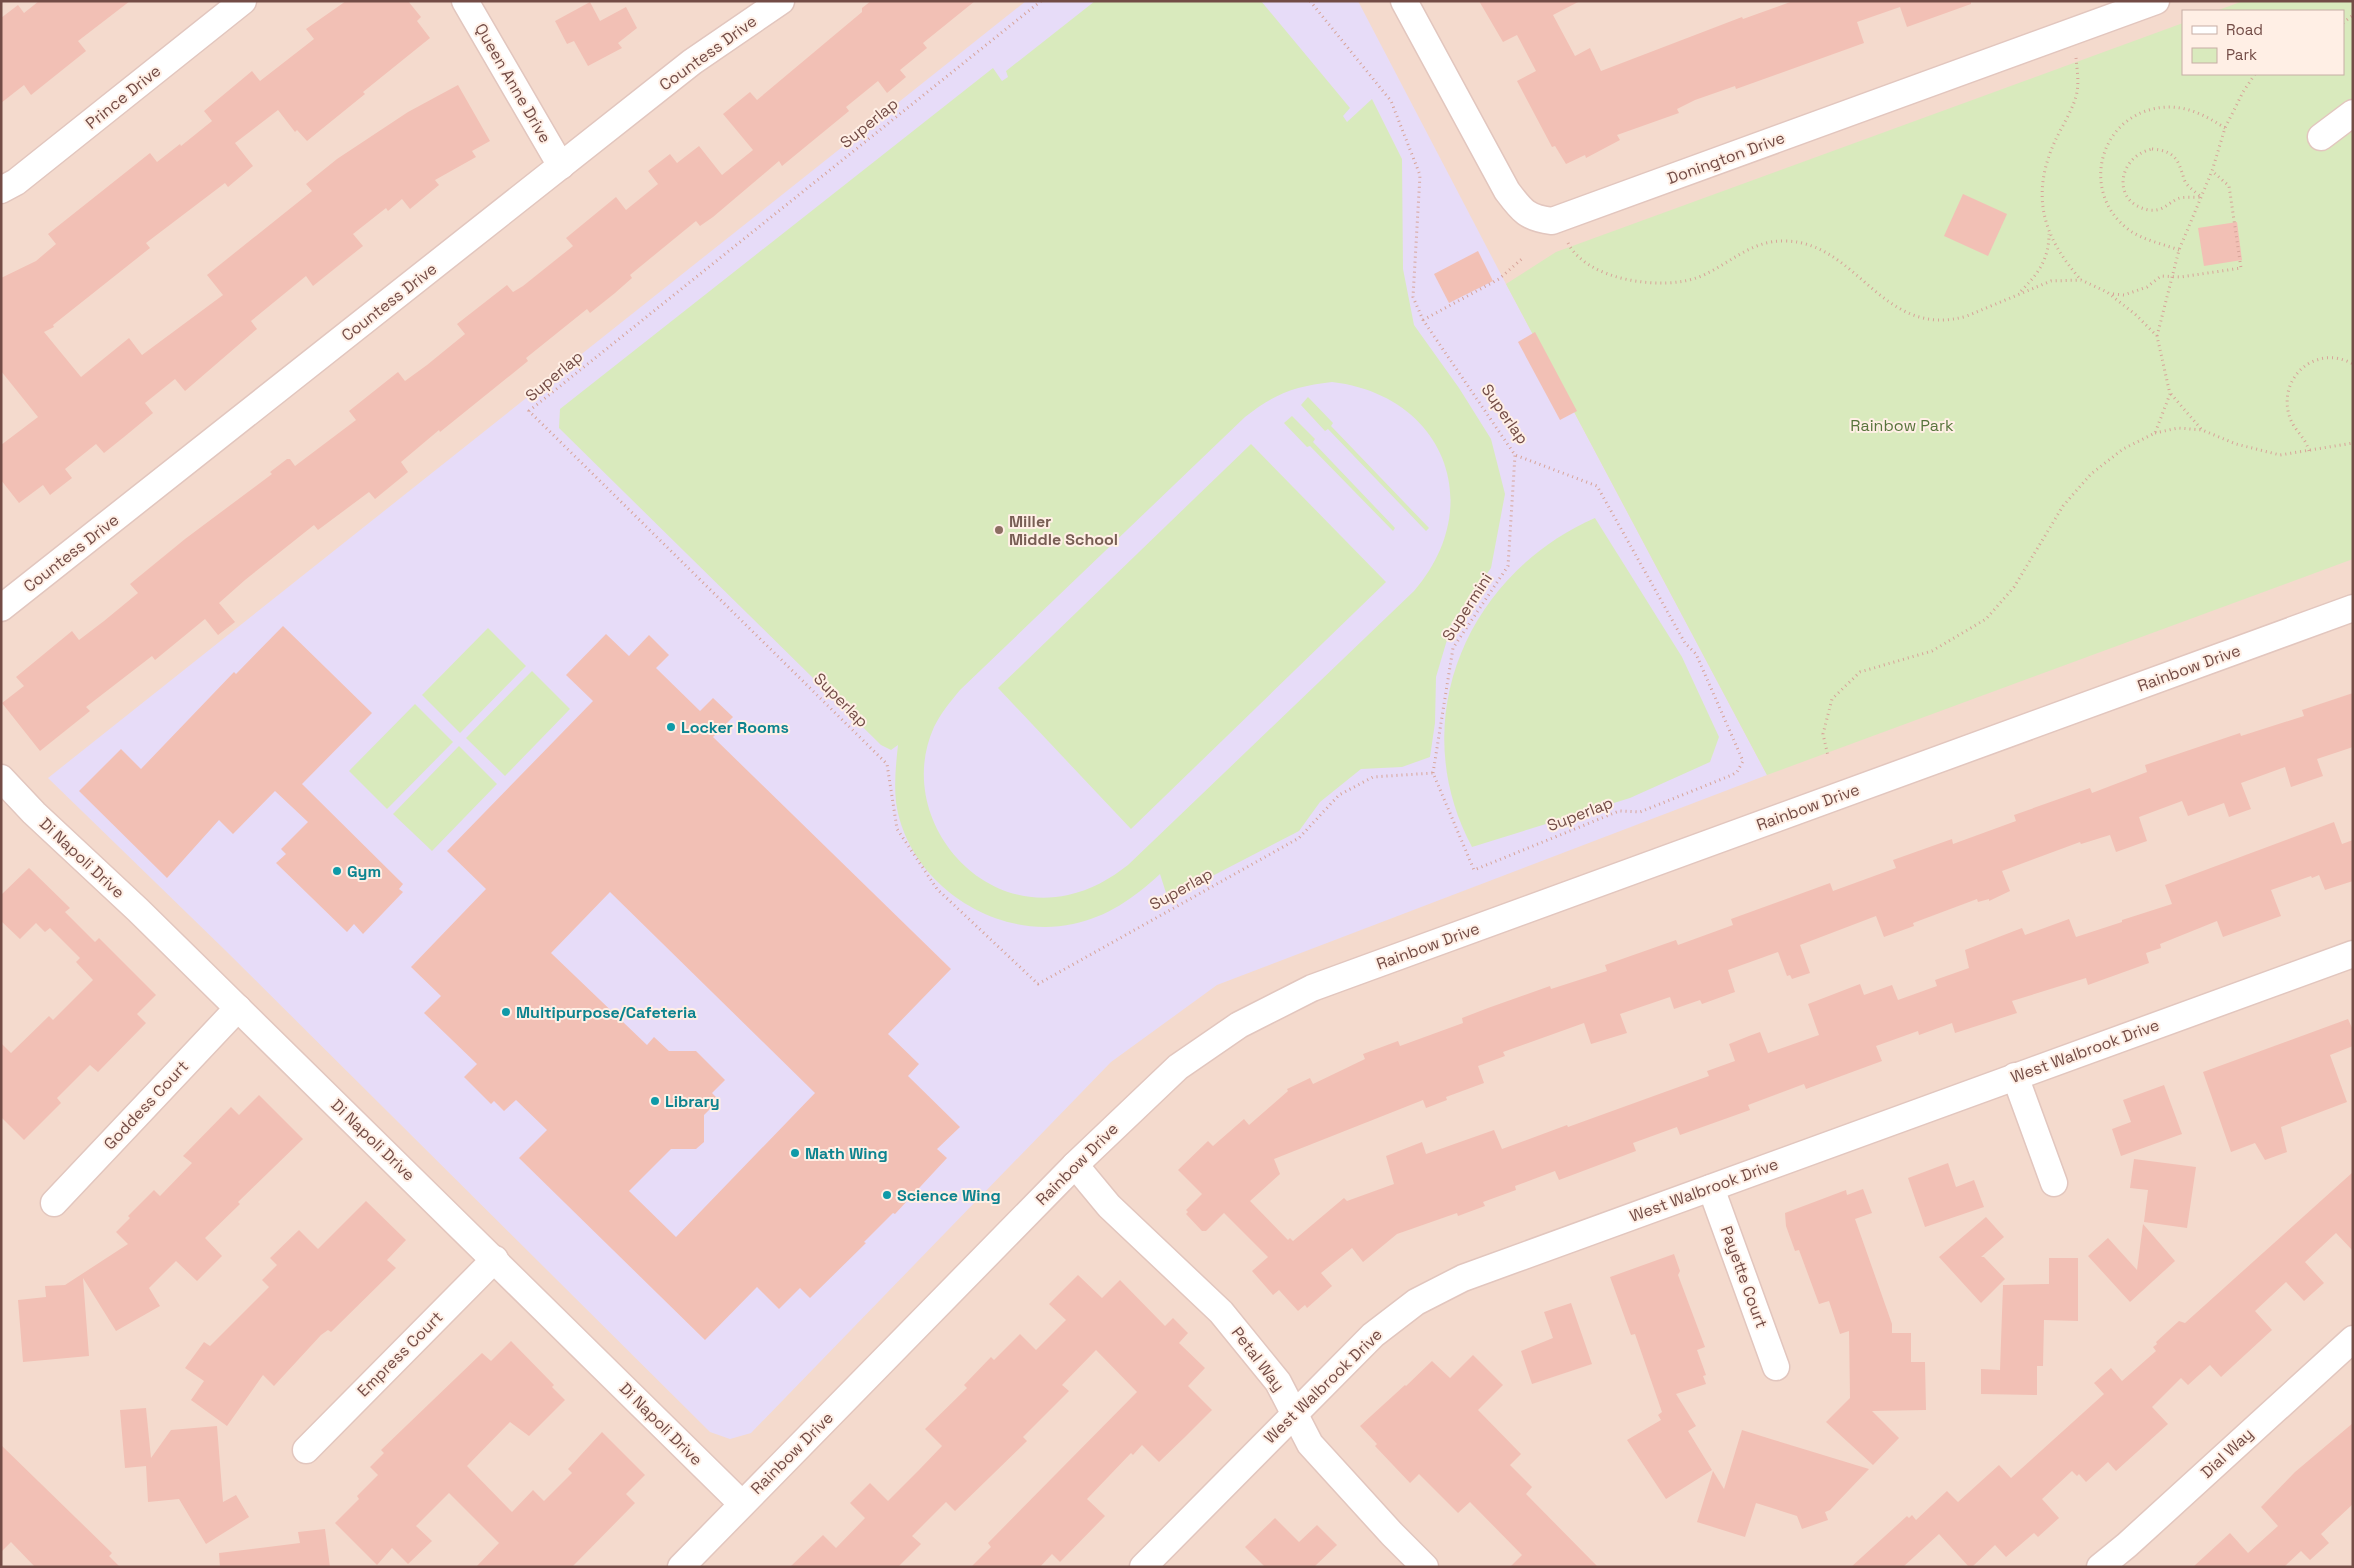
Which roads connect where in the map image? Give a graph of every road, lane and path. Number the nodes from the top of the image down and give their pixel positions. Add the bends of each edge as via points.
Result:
1 (243, 1) edge
2 (465, 1) edge
3 (781, 1) edge
4 (1041, 1) edge
5 (1310, 1) edge
6 (1404, 1) edge
7 (2156, 1) edge
8 (2106, 10) edge
9 (2076, 57) dead end
10 (2255, 75) edge
11 (2353, 112) edge
12 (2225, 128) junction
13 (2321, 137) dead end
14 (561, 166) junction
15 (2212, 171) junction
16 (1, 190) edge
17 (2200, 197) junction
18 (2049, 234) junction
19 (1568, 243) dead end
20 (2179, 250) junction
21 (1524, 257) dead end
22 (2172, 278) junction
23 (2081, 280) junction
24 (2020, 293) junction
25 (2110, 294) junction
26 (1423, 320) junction
27 (2156, 336) junction
28 (2353, 364) edge
29 (2170, 394) junction
30 (2202, 430) junction
31 (2155, 433) junction
32 (2353, 442) edge
33 (2309, 451) junction
34 (1515, 454) junction
35 (1, 608) edge
36 (2353, 608) edge
37 (1828, 756) dead end
38 (1433, 773) junction
39 (4, 789) edge
40 (2353, 954) edge
41 (238, 1008) junction
42 (2015, 1076) junction
43 (1075, 1165) junction
44 (2054, 1183) dead end
45 (1711, 1188) junction
46 (54, 1203) dead end
47 (495, 1259) junction
48 (2353, 1339) edge
49 (1776, 1367) dead end
50 (1294, 1412) junction
51 (306, 1450) dead end
52 (742, 1504) junction
53 (681, 1567) edge
54 (1143, 1567) edge
55 (1425, 1567) edge
56 (2100, 1567) edge

1 - 16 street, Prince Drive via 16,182
2 - 14 street, Queen Anne Drive
3 - 14 street, Countess Drive via 692,62
4 - 38 path, Superlap via 529,411 887,764 897,829 937,889 1038,984 1299,838 1347,790 1373,777
5 - 26 path, Superlap via 1391,101 1420,175 1413,297
6 - 8 street, Donington Drive via 1507,192 1522,211 1534,219 1552,222
7 - 8 street, Donington Drive
9 - 18 path via 2077,93 2049,155 2042,189
10 - 12 path
11 - 13 street
12 - 15 path
12 - 20 path via 2191,110 2158,108 2127,121 2111,138 2103,154 2100,184 2111,211 2134,233
14 - 35 street, Countess Drive
15 - 17 path
15 - 22 path via 2229,186 2241,268
17 - 17 path via 2177,199 2161,209 2141,207 2126,193 2123,175 2126,165 2142,151 2162,150 2179,162 2184,181
17 - 20 path
18 - 23 path via 2060,255
18 - 24 path via 2049,250 2044,263
19 - 24 path via 1577,257 1592,267 1639,281 1673,284 1699,276 1749,247 1788,241 1833,257 1883,298 1910,315 1931,321 1967,316
20 - 22 path
21 - 26 path via 1499,279
22 - 25 path via 2161,276 2147,288 2124,295
22 - 27 path
23 - 24 path via 2051,281
23 - 25 path
25 - 27 path
26 - 34 path, Superlap
27 - 29 path
28 - 33 path via 2330,356 2311,362 2292,380 2288,398 2290,419
29 - 30 path
29 - 31 path
30 - 31 path via 2178,428
30 - 33 path via 2236,444 2280,455
31 - 37 path via 2123,449 2091,474 2063,506 2014,587 1986,619 1932,651 1860,672 1832,699 1823,734
32 - 33 path
34 - 38 path, Supermini via 1508,566 1453,648
34 - 38 path, Superlap via 1597,486 1685,643 1696,654 1743,761 1737,772 1640,812 1619,811 1474,870
36 - 43 street, Rainbow Drive via 1312,988 1239,1025 1178,1067
39 - 41 street, Di Napoli Drive
40 - 42 street, West Walbrook Drive
41 - 46 street, Goddess Court
41 - 47 street, Di Napoli Drive
42 - 44 street
42 - 45 street, West Walbrook Drive
43 - 50 street, Petal Way via 1109,1206 1221,1312 1278,1382
43 - 52 street, Rainbow Drive
45 - 49 street, Payette Court
45 - 50 street, West Walbrook Drive via 1464,1278 1416,1302 1373,1334
47 - 51 street, Empress Court
47 - 52 street, Di Napoli Drive
48 - 56 street, Dial Way
50 - 54 street, West Walbrook Drive
50 - 55 street, Petal Way via 1310,1444
52 - 53 street, Rainbow Drive

